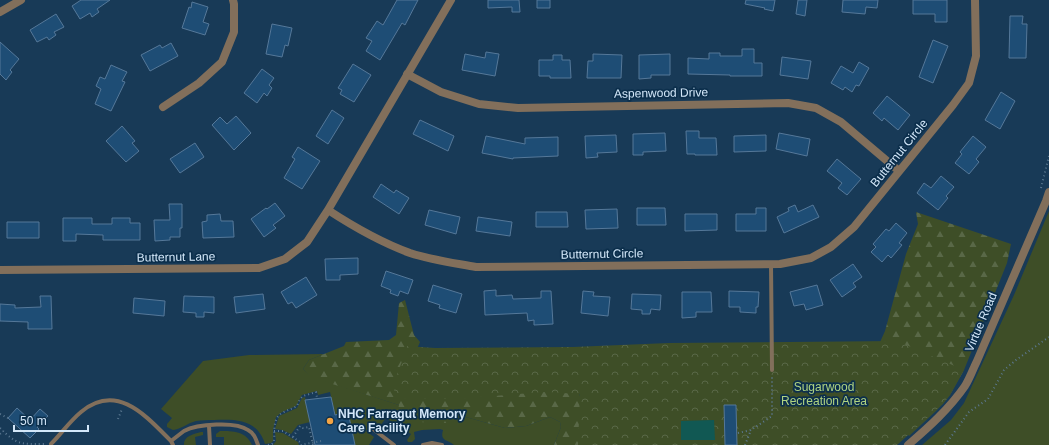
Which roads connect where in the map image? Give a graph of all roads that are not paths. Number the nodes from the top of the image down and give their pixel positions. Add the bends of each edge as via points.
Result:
1 (21, 0) edge
2 (233, 0) edge
3 (451, 0) edge
4 (975, 0) edge
5 (0, 12) edge
6 (407, 74) junction
7 (163, 108) dead end
8 (900, 171) junction
9 (1049, 192) edge
10 (328, 210) junction
11 (771, 264) junction
12 (0, 270) edge
13 (772, 370) road end
14 (209, 426) junction
15 (373, 429) dead end
16 (172, 443) edge
17 (51, 444) road end
18 (210, 445) edge
19 (258, 445) edge
20 (394, 445) edge
21 (423, 445) edge
22 (442, 445) edge
23 (908, 445) edge

1 - 5 street
2 - 7 street via 234,32 222,62 199,83
3 - 6 street
4 - 8 street, Butternut Circle via 976,56 968,83
6 - 8 street, Aspenwood Drive via 441,92 479,104 518,108 788,103 816,108 841,122
6 - 10 street
8 - 11 street, Butternut Circle via 854,227 831,247 811,258
9 - 23 street, Virtue Road via 965,385 950,406
10 - 11 street, Butternut Circle via 383,242 411,253 476,267
10 - 12 street, Butternut Lane via 307,242 285,259 259,268
11 - 13 lane
14 - 16 lane via 184,431
14 - 18 lane
14 - 19 lane via 231,424 248,429 255,436
15 - 20 lane
16 - 17 lane via 145,415 131,405 116,401 96,403 80,412
21 - 22 lane

